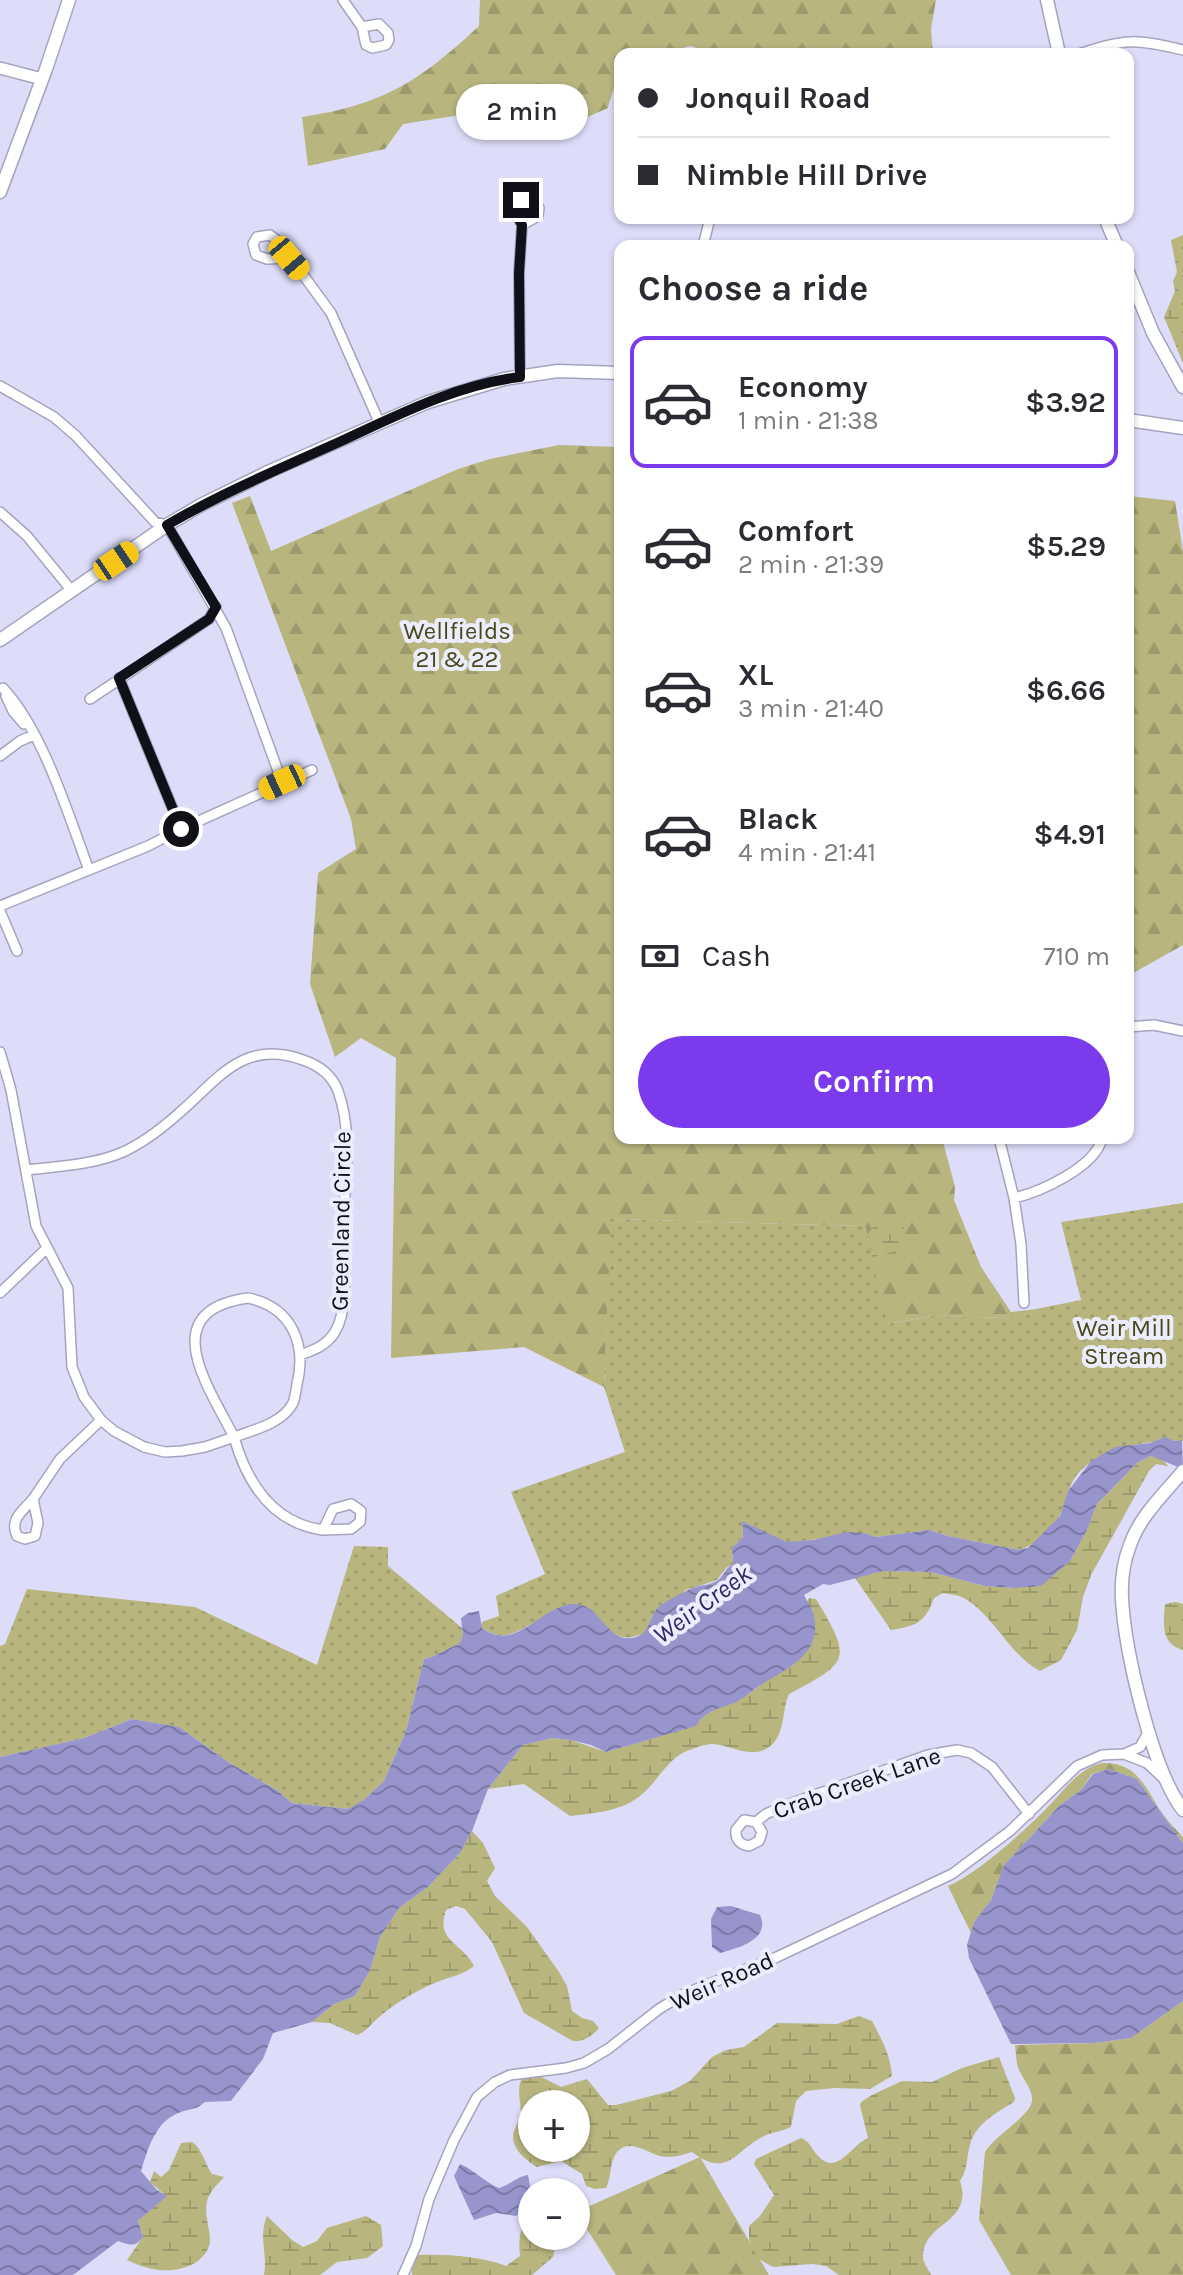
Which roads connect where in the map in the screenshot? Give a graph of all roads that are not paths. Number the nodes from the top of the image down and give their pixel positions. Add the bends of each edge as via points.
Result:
1 (69, 0) edge
2 (343, 0) edge
3 (1047, 0) edge
4 (362, 27) dead end
5 (1058, 48) edge
6 (1098, 48) edge
7 (1183, 50) edge
8 (0, 68) edge
9 (42, 79) junction
10 (0, 192) edge
11 (522, 225) dead end
12 (289, 258) dead end
13 (1134, 287) edge
14 (614, 373) edge
15 (520, 377) junction
16 (0, 386) edge
17 (1183, 387) edge
18 (1134, 421) edge
19 (380, 424) junction
20 (1183, 428) edge
21 (0, 512) edge
22 (167, 525) junction
23 (72, 591) junction
24 (216, 607) junction
25 (0, 640) edge
26 (119, 678) junction
27 (1, 687) edge
28 (90, 699) dead end
29 (34, 735) junction
30 (0, 756) edge
31 (312, 770) dead end
32 (282, 782) junction
33 (181, 829) junction
34 (89, 870) junction
35 (0, 908) edge
36 (17, 951) dead end
37 (1134, 1027) edge
38 (1183, 1031) edge
39 (0, 1052) edge
40 (1000, 1144) edge
41 (1100, 1144) edge
42 (27, 1170) junction
43 (1014, 1198) junction
44 (47, 1248) junction
45 (0, 1293) edge
46 (1024, 1303) dead end
47 (300, 1355) junction
48 (101, 1420) junction
49 (234, 1437) junction
50 (1180, 1475) edge
51 (33, 1499) dead end
52 (323, 1530) dead end
53 (1149, 1731) junction
54 (1124, 1754) junction
55 (1165, 1780) junction
56 (1183, 1810) edge
57 (1029, 1814) junction
58 (756, 1822) dead end
59 (403, 2275) edge

1 - 9 main road
2 - 4 street
3 - 5 main road
6 - 7 street via 1132,40
8 - 9 street
9 - 10 main road
11 - 15 street
12 - 19 street via 331,313
13 - 17 main road
14 - 15 main road via 558,371
15 - 19 main road via 451,394
16 - 22 street via 54,417 155,522
18 - 20 main road
19 - 22 main road via 230,490
21 - 23 street
22 - 23 main road
22 - 24 street
23 - 25 main road
24 - 26 street via 209,619
24 - 32 street
26 - 28 street
26 - 33 street
27 - 29 street via 19,706
29 - 30 street
29 - 34 street
31 - 32 street
32 - 33 street
33 - 34 street
34 - 35 street
35 - 36 street
37 - 38 street
39 - 42 street
40 - 43 street
41 - 43 street via 1086,1163
42 - 44 street via 36,1226
42 - 47 street, Greenland Circle via 120,1154 152,1136 234,1064 271,1056 312,1063 333,1081 343,1111 344,1284 335,1332 324,1345
43 - 46 street
44 - 45 street
44 - 48 street via 68,1288 72,1367
47 - 49 street via 293,1403 277,1420
47 - 49 street via 285,1318 269,1303 236,1300 205,1315 195,1355
48 - 49 street via 128,1440 165,1452
48 - 51 street via 60,1459
49 - 52 street via 262,1497 287,1519
50 - 53 main road via 1135,1532 1123,1569 1125,1625
53 - 54 street via 1140,1747
53 - 55 main road
54 - 55 street via 1147,1763
54 - 57 street, Weir Road via 1084,1761
55 - 56 main road
57 - 58 street, Crab Creek Lane via 992,1767 957,1750 928,1755 781,1807
57 - 59 street, Weir Road via 952,1874 802,1946 684,1994 593,2058 495,2082 477,2097 454,2140

